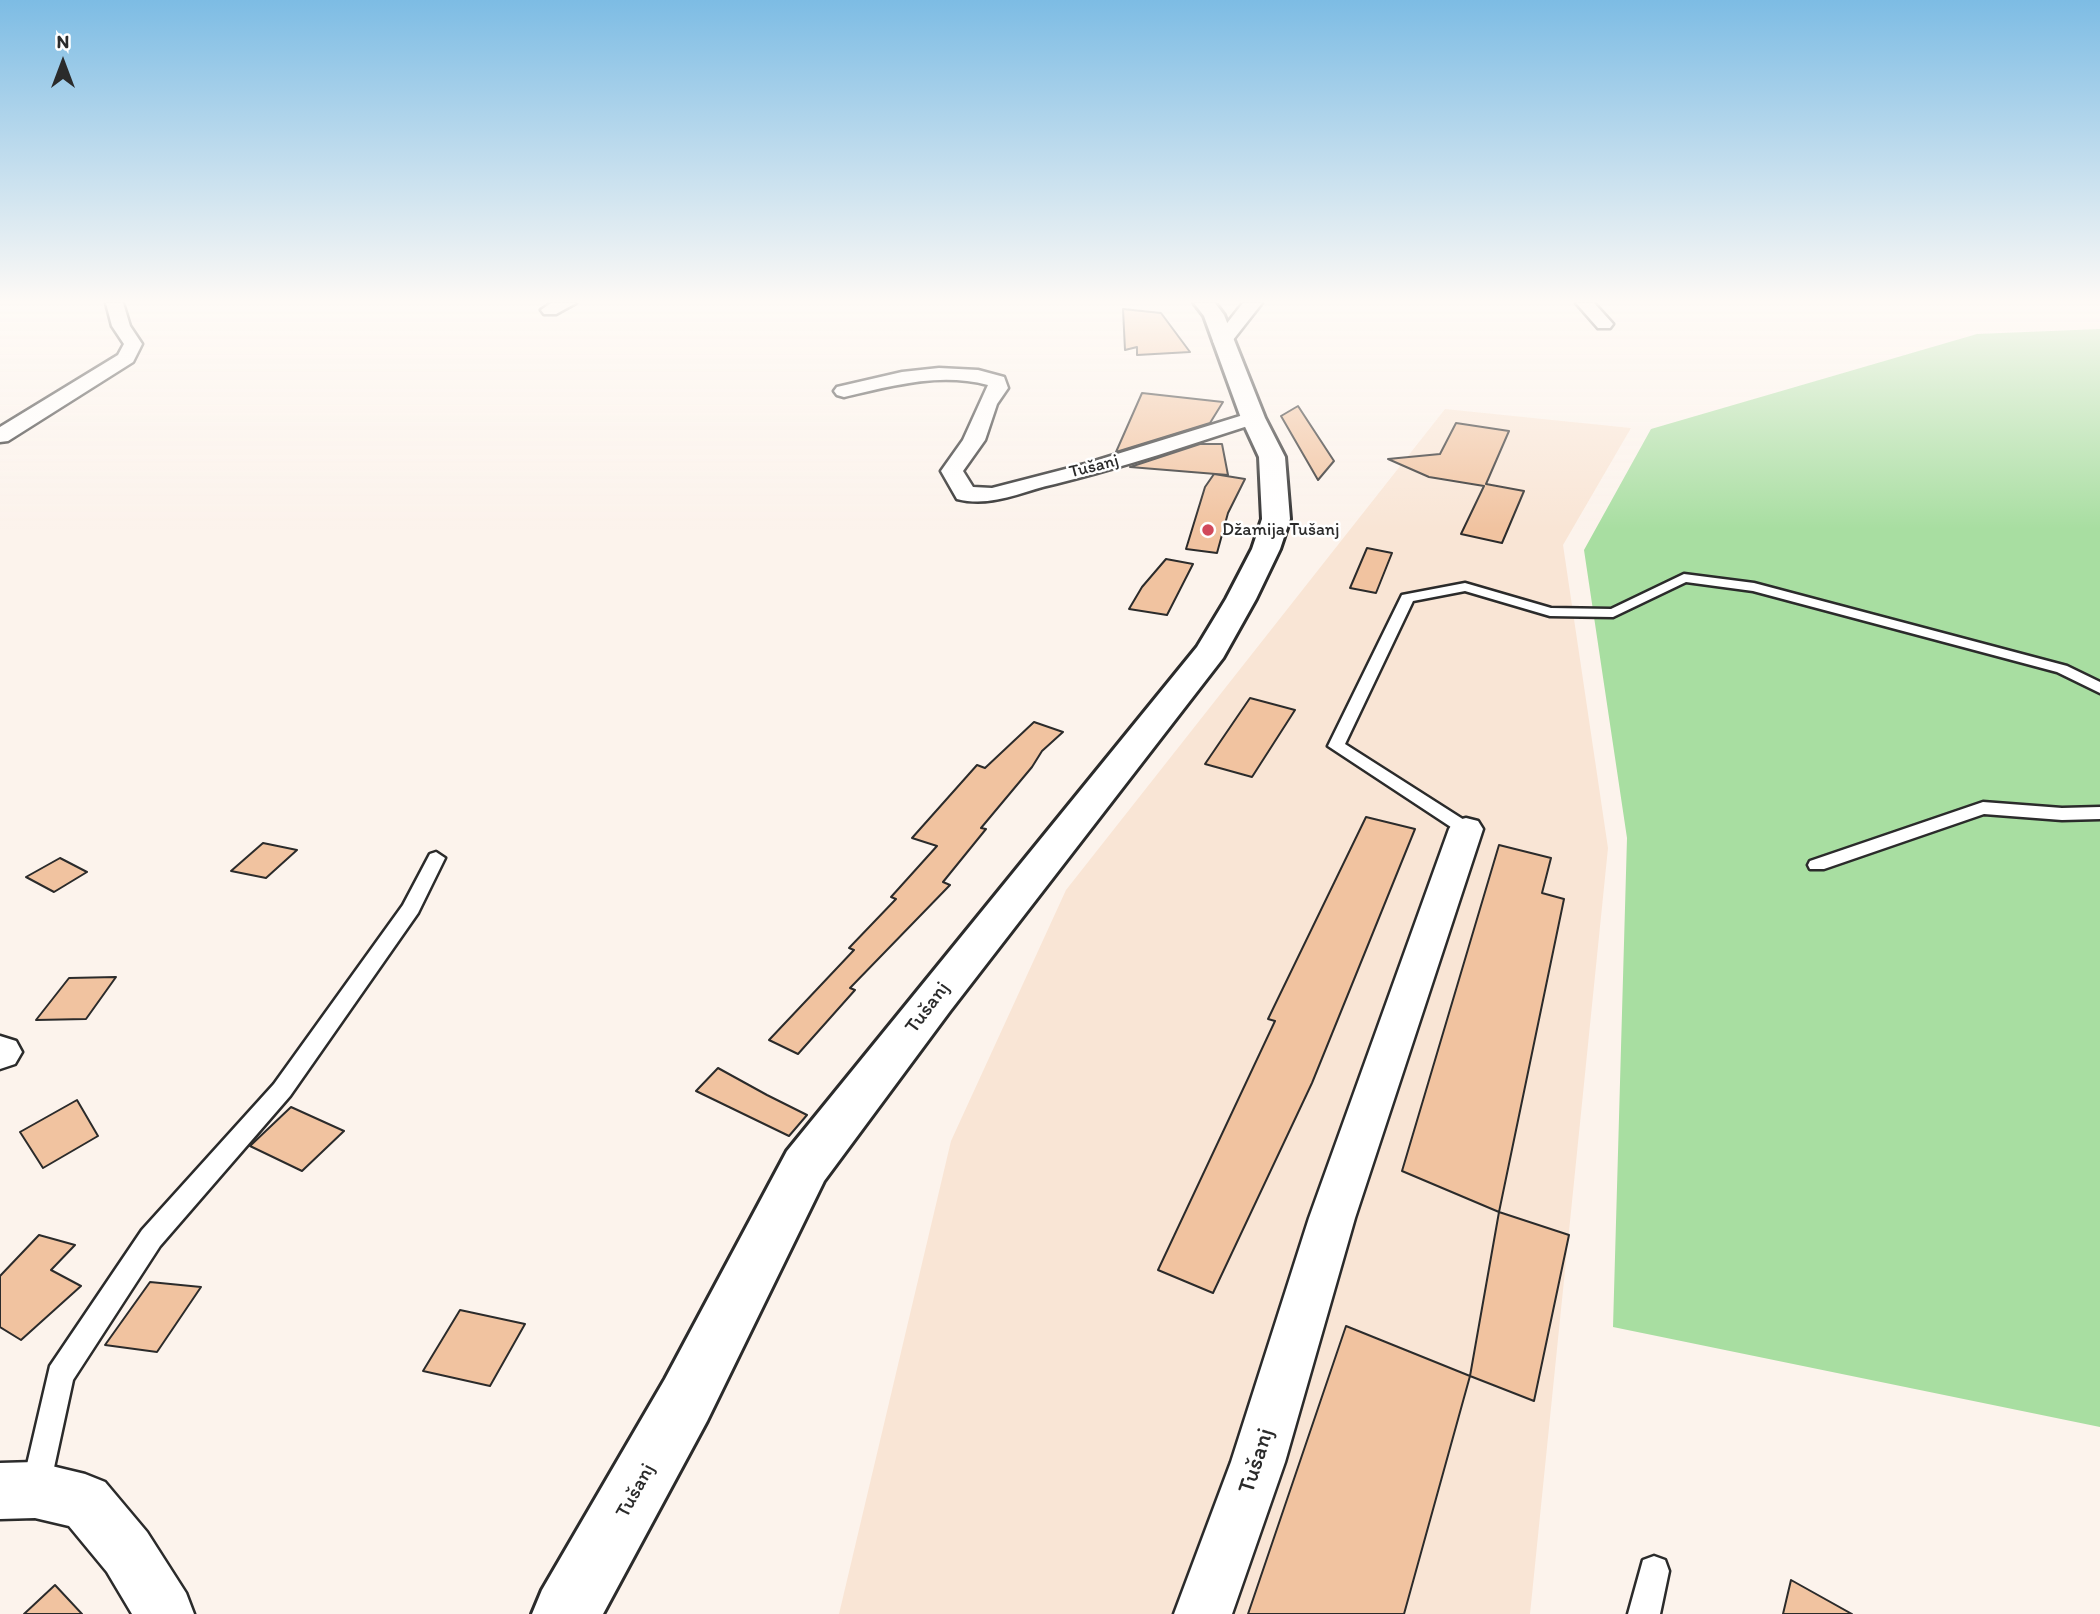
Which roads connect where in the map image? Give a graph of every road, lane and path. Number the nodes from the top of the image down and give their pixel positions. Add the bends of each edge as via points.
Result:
1 (93, 378) edge
2 (900, 378) edge
3 (989, 378) edge
4 (1236, 378) edge
5 (844, 391) dead end
6 (1253, 418) junction
7 (0, 436) edge
8 (2100, 688) edge
9 (2100, 813) edge
10 (1466, 829) joint
11 (436, 859) dead end
12 (1817, 864) dead end
13 (17, 1490) edge
14 (1654, 1571) dead end
15 (165, 1614) edge
16 (566, 1614) edge
17 (1203, 1614) edge
18 (1644, 1614) edge

1 - 7 street
2 - 5 street, Tušanj
3 - 6 street, Tušanj via 997,381 998,388 974,440 952,471 965,494 993,495 1089,470
4 - 6 street, Tušanj
6 - 16 street, Tušanj via 1272,457 1276,519 1266,549 1217,641 805,1166 686,1400
8 - 10 lane via 2062,670 1754,587 1684,578 1613,613 1550,612 1465,587 1407,598 1336,746
9 - 12 lane via 1983,808
10 - 17 street, Tušanj via 1332,1218 1258,1462
11 - 13 lane via 411,908 282,1090 151,1238 60,1375
13 - 15 street via 85,1502 127,1552
14 - 18 lane

